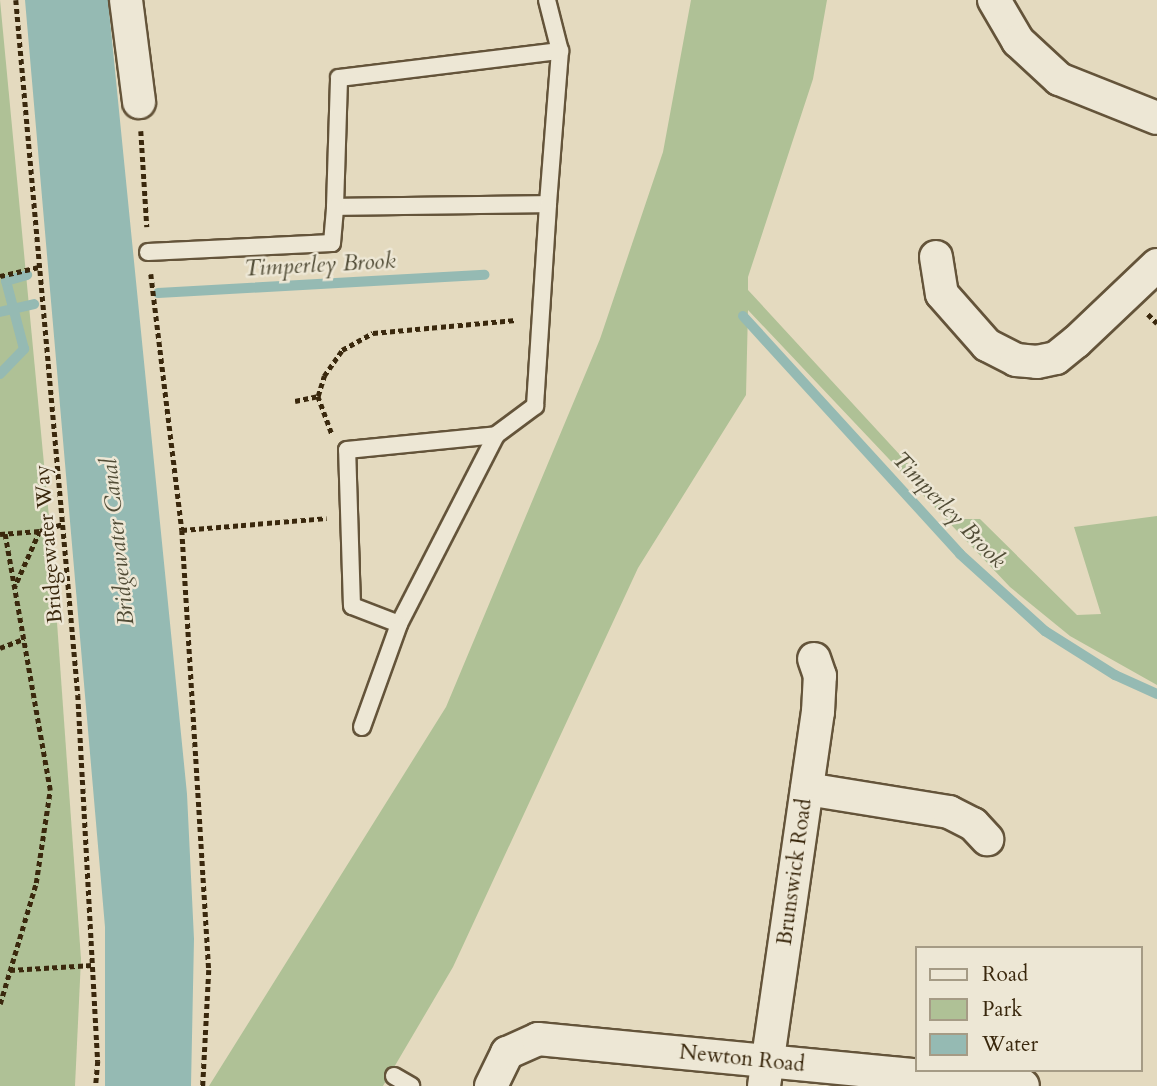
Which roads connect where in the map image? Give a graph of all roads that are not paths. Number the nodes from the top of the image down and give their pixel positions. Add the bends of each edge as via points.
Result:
1 (127, 0) edge
2 (547, 0) edge
3 (994, 0) edge
4 (560, 51) junction
5 (139, 102) road end
6 (1157, 118) edge
7 (548, 204) junction
8 (335, 207) junction
9 (148, 252) road end
10 (936, 257) dead end
11 (1157, 265) edge
12 (496, 435) junction
13 (399, 624) junction
14 (814, 659) dead end
15 (362, 727) dead end
16 (807, 789) junction
17 (987, 839) dead end
18 (766, 1074) edge
19 (394, 1076) dead end
20 (411, 1086) edge
21 (491, 1086) edge
22 (1023, 1086) edge

1 - 5 street
2 - 4 lane
3 - 6 street via 1018,41 1053,75
4 - 7 lane
4 - 8 lane via 339,78
7 - 8 lane
7 - 12 lane via 535,405
8 - 9 lane via 332,243
10 - 11 street via 942,294 987,345 1016,360 1037,362 1056,358 1076,342
12 - 13 lane
12 - 13 lane via 347,450 352,607
13 - 15 lane
14 - 16 street, Brunswick Road via 821,690
16 - 17 street via 949,813 973,824
16 - 18 street, Brunswick Road
18 - 21 street, Newton Road via 538,1040 507,1053
18 - 22 street, Newton Road
19 - 20 lane

